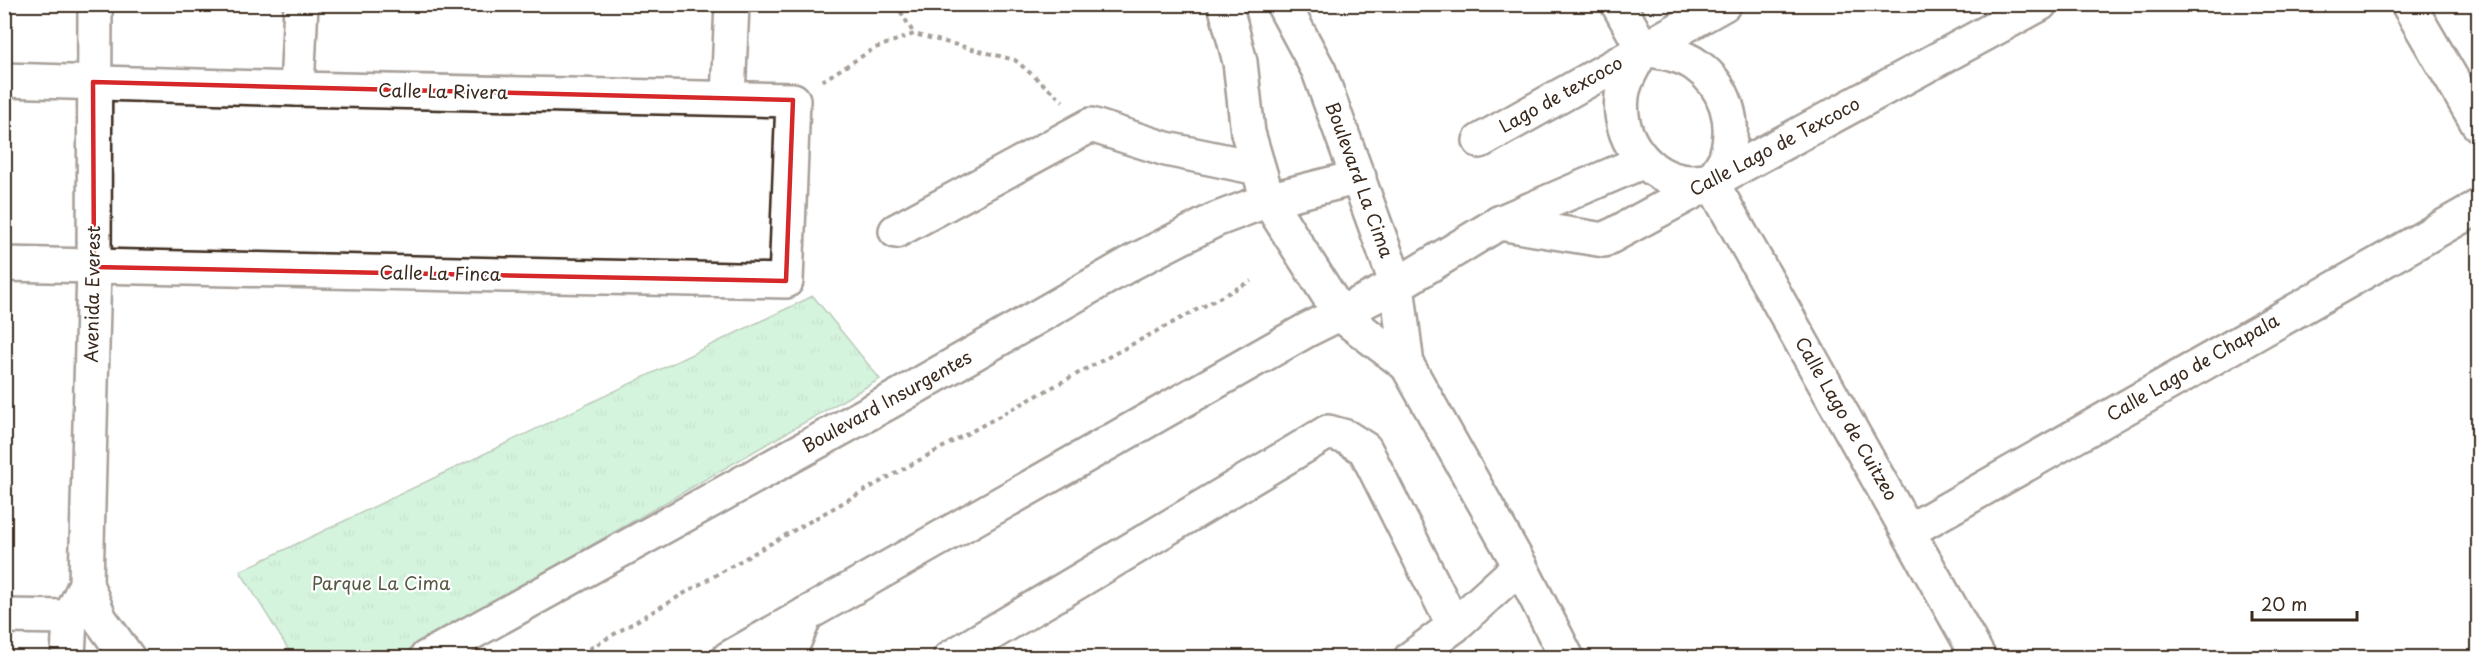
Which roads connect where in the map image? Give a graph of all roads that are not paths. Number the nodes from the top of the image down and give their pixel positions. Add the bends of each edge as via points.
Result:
1 (95, 4) edge
2 (301, 4) edge
3 (732, 4) edge
4 (1225, 4) edge
5 (1284, 4) edge
6 (1617, 4) edge
7 (1724, 4) edge
8 (2040, 4) edge
9 (2408, 4) edge
10 (1643, 49) junction
11 (4, 80) edge
12 (93, 82) junction
13 (297, 89) junction
14 (728, 97) junction
15 (2478, 124) edge
16 (1479, 141) dead end
17 (1644, 161) junction
18 (1258, 168) junction
19 (1359, 177) junction
20 (1711, 181) junction
21 (1268, 200) junction
22 (2478, 207) edge
23 (1499, 223) junction
24 (896, 231) dead end
25 (4, 264) edge
26 (94, 267) junction
27 (786, 281) joint
28 (1397, 285) junction
29 (1341, 315) junction
30 (1407, 365) junction
31 (1909, 531) junction
32 (1520, 566) junction
33 (86, 584) junction
34 (806, 614) junction
35 (4, 616) edge
36 (70, 617) junction
37 (1454, 626) junction
38 (68, 657) edge
39 (128, 657) edge
40 (426, 657) edge
41 (729, 657) edge
42 (787, 657) edge
43 (950, 657) edge
44 (1411, 657) edge
45 (1568, 657) edge
46 (1980, 657) edge

1 - 12 street, Avenida Everest
2 - 13 street
3 - 14 street
4 - 18 street, Boulevard La Cima via 1240,62 1248,133
5 - 19 street, Boulevard La Cima via 1319,71
6 - 10 street
7 - 10 street
8 - 20 street, Calle Lago de Texcoco
9 - 15 street
10 - 16 street, Lago de texcoco
10 - 17 street via 1622,95 1622,119 1630,142
10 - 20 street via 1696,64 1715,82 1727,106 1731,132 1725,158
11 - 12 street, Calle La Rivera
12 - 13 street, Calle La Rivera
12 - 26 street, Avenida Everest
13 - 14 street, Calle La Rivera
14 - 27 street, Calle La Rivera via 793,100
17 - 20 street via 1664,175 1687,182
17 - 23 street
18 - 21 street, Boulevard La Cima
18 - 24 street via 1166,149 1090,125
19 - 21 street, Boulevard Insurgentes
19 - 28 street, Boulevard La Cima
20 - 23 street, Calle Lago de Texcoco via 1604,240
20 - 31 street, Calle Lago de Cuitzeo
21 - 29 street, Boulevard La Cima
21 - 40 street, Boulevard Insurgentes via 1215,220 1133,262 896,398
22 - 31 street, Calle Lago de Chapala
23 - 28 street
25 - 26 street, Calle La Finca
26 - 27 street, Calle La Finca
26 - 33 street, Avenida Everest
28 - 29 street
28 - 30 street, Boulevard La Cima
29 - 30 street, Boulevard La Cima
29 - 34 street via 1307,330
30 - 32 street, Boulevard La Cima
31 - 46 street, Calle Lago de Cuitzeo
32 - 37 street
32 - 45 street, Boulevard La Cima
33 - 36 street, Avenida Everest
33 - 39 street, Avenida Everest via 100,619
34 - 41 street
34 - 42 street
35 - 36 street
36 - 38 street, Avenida Everest
37 - 43 street via 1365,449 1346,436 1328,432
37 - 44 street

